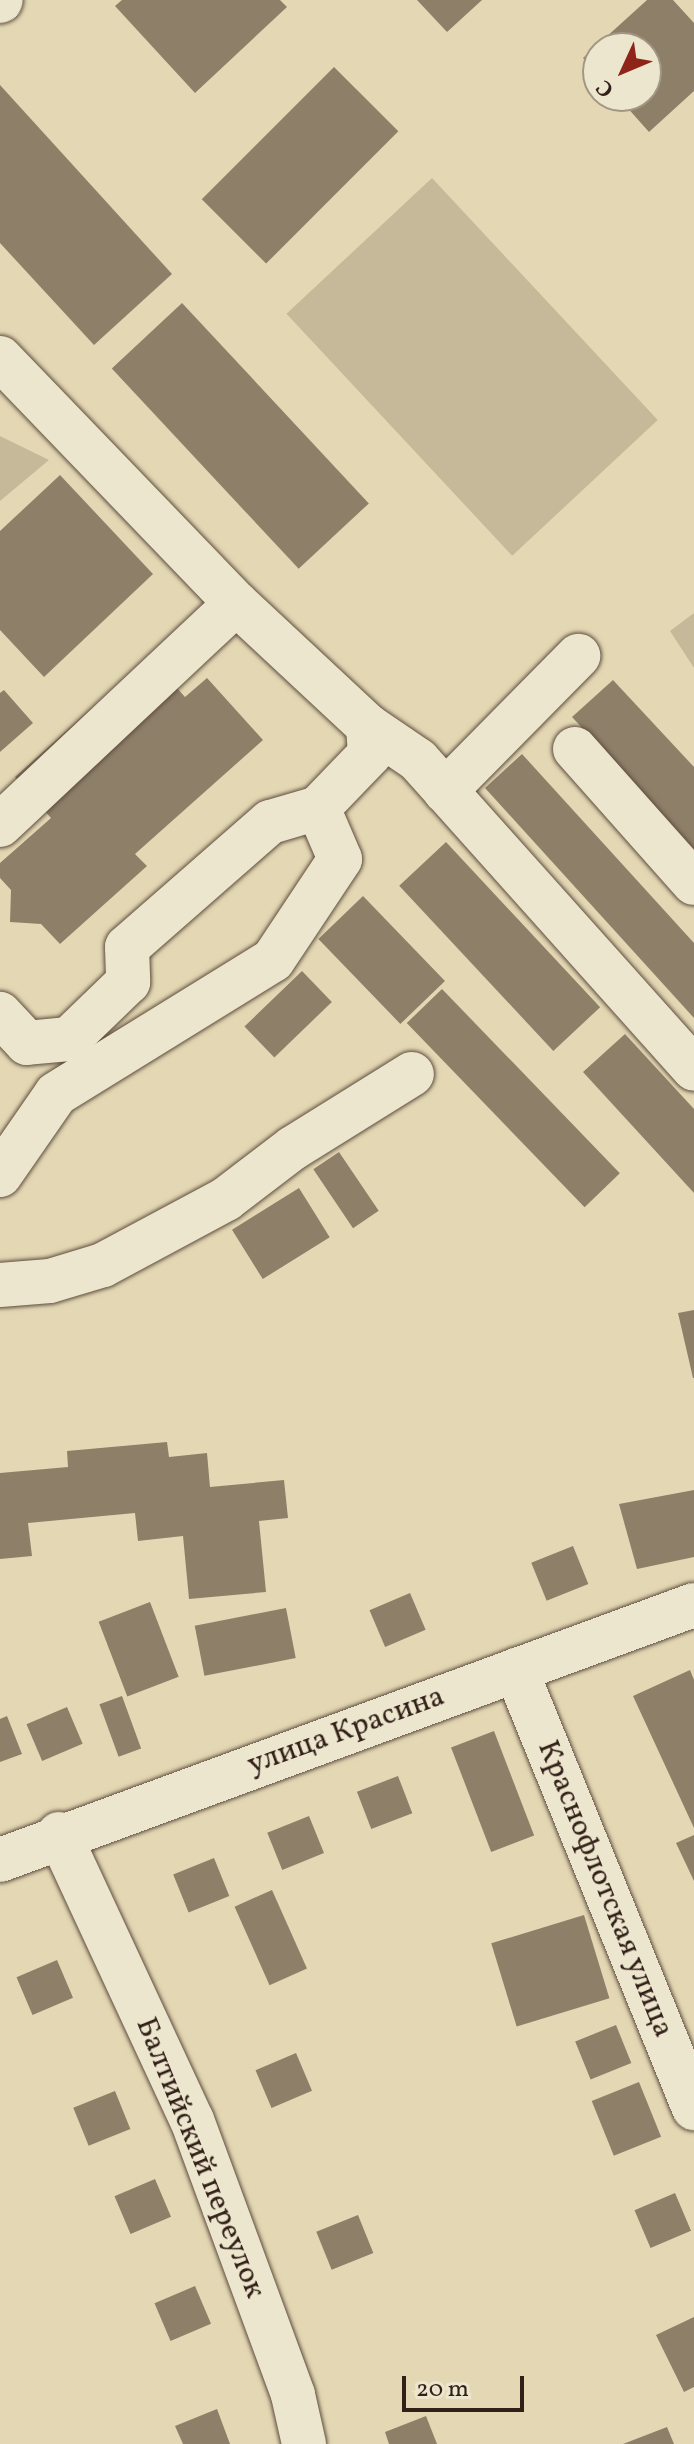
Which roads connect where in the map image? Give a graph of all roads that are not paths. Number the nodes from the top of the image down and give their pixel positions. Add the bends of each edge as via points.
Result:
1 (0, 358) edge
2 (236, 603) junction
3 (578, 656) dead end
4 (368, 726) junction
5 (575, 749) dead end
6 (445, 791) junction
7 (318, 808) junction
8 (0, 825) edge
9 (694, 883) edge
10 (14, 1028) edge
11 (694, 1069) edge
12 (412, 1074) dead end
13 (0, 1175) edge
14 (0, 1285) edge
15 (694, 1605) edge
16 (516, 1670) junction
17 (59, 1834) junction
18 (0, 1860) edge
19 (694, 2108) edge
20 (304, 2444) edge

1 - 2 street
2 - 4 street
2 - 8 street
3 - 6 street
4 - 6 street via 397,742
4 - 7 street via 370,754
5 - 9 street
6 - 11 street
7 - 10 street via 270,822 127,947 128,982 69,1039
7 - 13 street via 340,859 273,960 56,1094
12 - 14 street via 293,1148 226,1199 103,1265 50,1281
15 - 16 street, улица Красина
16 - 17 street, улица Красина
16 - 19 street, Краснофлотская улица
17 - 18 street, улица Красина
17 - 20 street, Балтийский переулок via 192,2120

